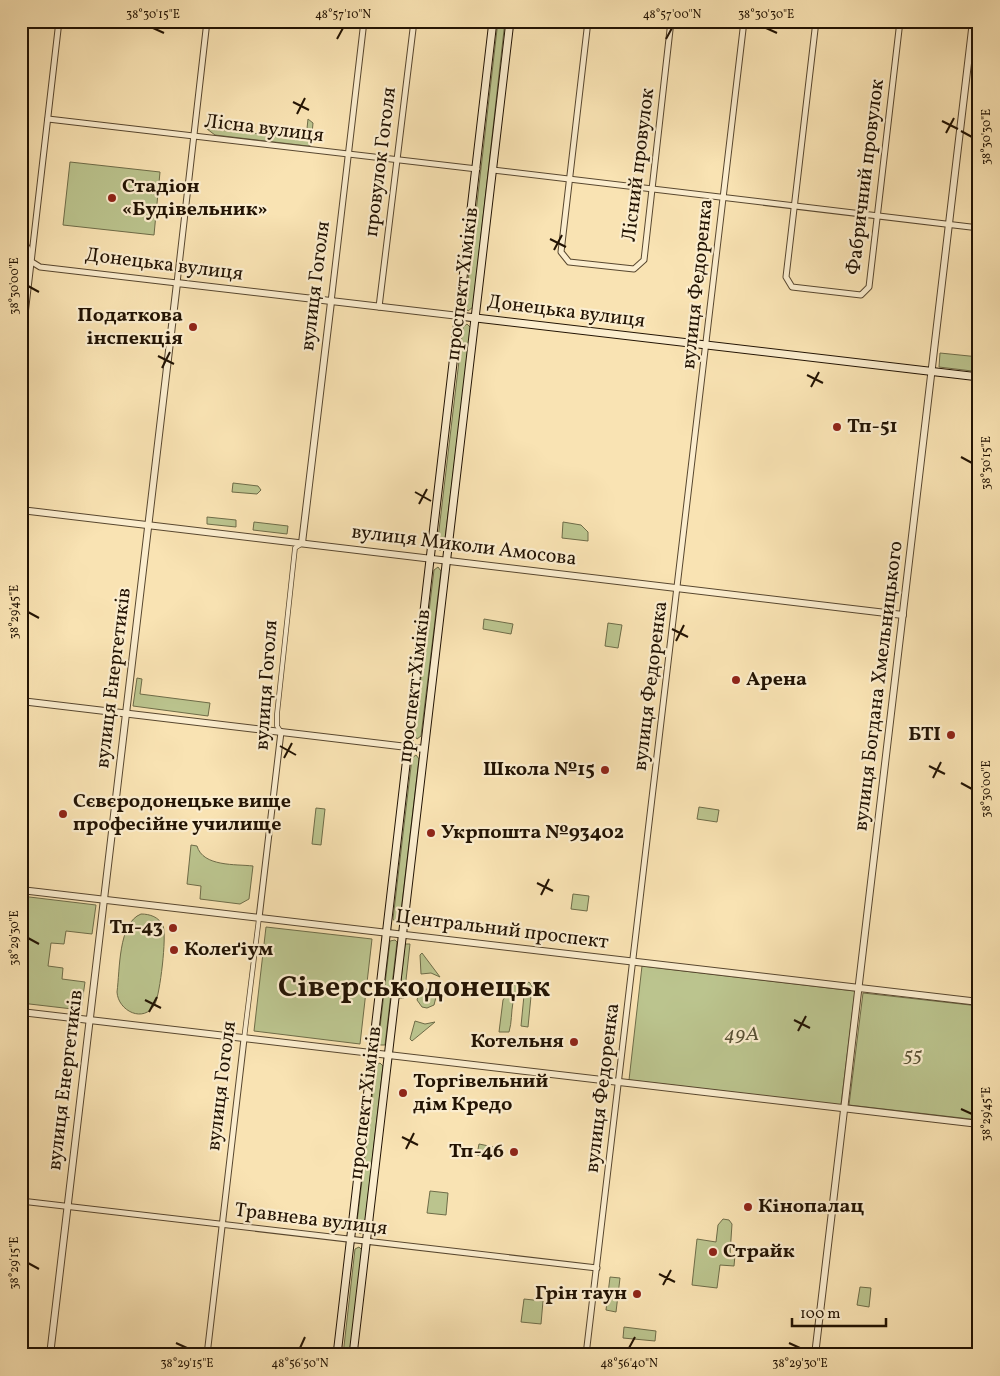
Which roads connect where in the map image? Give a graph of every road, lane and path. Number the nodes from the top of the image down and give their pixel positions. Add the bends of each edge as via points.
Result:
1 (59, 21) edge
2 (207, 21) edge
3 (364, 21) edge
4 (414, 21) edge
5 (493, 21) edge
6 (510, 21) edge
7 (588, 21) edge
8 (671, 21) edge
9 (744, 21) edge
10 (816, 21) edge
11 (900, 21) edge
12 (973, 21) edge
13 (48, 119) junction
14 (194, 136) junction
15 (349, 154) junction
16 (397, 160) junction
17 (476, 169) junction
18 (493, 170) junction
19 (570, 180) junction
20 (652, 190) junction
21 (722, 199) junction
22 (793, 207) junction
23 (877, 217) junction
24 (949, 225) junction
25 (979, 228) edge
26 (21, 246) edge
27 (32, 262) junction
28 (21, 272) edge
29 (177, 283) junction
30 (331, 302) junction
31 (379, 307) junction
32 (459, 316) junction
33 (475, 318) junction
34 (707, 345) junction
35 (21, 349) edge
36 (932, 372) junction
37 (979, 377) edge
38 (21, 510) edge
39 (148, 525) junction
40 (302, 543) junction
41 (430, 558) junction
42 (446, 560) junction
43 (678, 588) junction
44 (903, 614) junction
45 (21, 701) edge
46 (126, 713) junction
47 (282, 732) junction
48 (408, 747) junction
49 (424, 748) junction
50 (21, 890) edge
51 (104, 899) junction
52 (259, 918) junction
53 (386, 933) junction
54 (402, 935) junction
55 (633, 962) junction
56 (859, 988) junction
57 (979, 1002) edge
58 (21, 1012) edge
59 (90, 1020) junction
60 (244, 1039) junction
61 (372, 1054) junction
62 (388, 1056) junction
63 (619, 1082) junction
64 (845, 1109) junction
65 (979, 1124) edge
66 (21, 1201) edge
67 (68, 1206) junction
68 (222, 1224) junction
69 (351, 1239) junction
70 (366, 1241) junction
71 (597, 1268) junction
72 (50, 1355) edge
73 (207, 1355) edge
74 (337, 1355) edge
75 (353, 1355) edge
76 (586, 1355) edge
77 (815, 1355) edge

1 - 13 street
2 - 14 street
3 - 15 street, вулиця Гоголя
4 - 16 street, провулок Гоголя
5 - 17 main road, проспект Хіміків
6 - 18 main road, проспект Хіміків
7 - 19 street, Лісний провулок
8 - 20 street, Лісний провулок
9 - 21 street, вулиця Федоренка
10 - 22 street, Фабричний провулок
11 - 23 street, Фабричний провулок
12 - 24 street, вулиця Богдана Хмельницького
13 - 14 street, Лісна вулиця
13 - 27 street
14 - 15 street, Лісна вулиця
14 - 29 street, вулиця Енергетиків
15 - 16 street, Лісна вулиця
15 - 30 street, вулиця Гоголя
16 - 17 street, Лісна вулиця
16 - 31 street, провулок Гоголя
17 - 32 main road, проспект Хіміків
18 - 19 street
18 - 33 main road, проспект Хіміків
19 - 20 street
19 - 20 street, Лісний провулок via 561,252 569,262 634,269 644,260
20 - 21 street
21 - 22 street
21 - 34 street, вулиця Федоренка
22 - 23 street
22 - 23 street, Фабричний провулок via 786,277 792,287 861,295 869,287
23 - 24 street
24 - 25 street
24 - 36 street, вулиця Богдана Хмельницького
26 - 27 street via 27,247
27 - 28 street via 28,270
27 - 29 street, Донецька вулиця via 40,267
27 - 35 street
29 - 30 street, Донецька вулиця
29 - 39 street, вулиця Енергетиків
30 - 31 street, Донецька вулиця
30 - 40 street, вулиця Гоголя
31 - 32 street, Донецька вулиця
32 - 33 main road, Донецька вулиця
32 - 41 main road, проспект Хіміків
33 - 34 main road, Донецька вулиця
33 - 42 main road, проспект Хіміків
34 - 36 main road, Донецька вулиця
34 - 43 street, вулиця Федоренка
36 - 37 main road, Донецька вулиця
36 - 44 street, вулиця Богдана Хмельницького
38 - 39 street, вулиця Миколи Амосова
39 - 40 street, вулиця Миколи Амосова
39 - 46 street, вулиця Енергетиків
40 - 41 street, вулиця Миколи Амосова
40 - 47 street, вулиця Гоголя via 295,548 277,714 277,726
41 - 42 street, вулиця Миколи Амосова
41 - 48 main road, проспект Хіміків
42 - 43 street, вулиця Миколи Амосова
42 - 49 main road, проспект Хіміків
43 - 44 street, вулиця Миколи Амосова
43 - 55 street, вулиця Федоренка
44 - 56 street, вулиця Богдана Хмельницького
45 - 46 street
46 - 47 street
46 - 51 street, вулиця Енергетиків
47 - 48 street
47 - 52 street, вулиця Гоголя
48 - 49 street
48 - 53 main road, проспект Хіміків
49 - 54 main road, проспект Хіміків
50 - 51 street, Центральний проспект
51 - 52 street, Центральний проспект
51 - 59 street, вулиця Енергетиків
52 - 53 street, Центральний проспект
52 - 60 street, вулиця Гоголя
53 - 54 street, Центральний проспект
53 - 61 main road, проспект Хіміків
54 - 55 street, Центральний проспект
54 - 62 main road, проспект Хіміків
55 - 56 street, Центральний проспект
55 - 63 street, вулиця Федоренка
56 - 57 street, Центральний проспект
56 - 64 street, вулиця Богдана Хмельницького
58 - 59 street
59 - 60 street
59 - 67 street, вулиця Енергетиків
60 - 61 street
60 - 68 street, вулиця Гоголя
61 - 62 street
61 - 69 main road, проспект Хіміків
62 - 63 street
62 - 70 main road, проспект Хіміків
63 - 64 street
63 - 71 street, вулиця Федоренка
64 - 65 street
64 - 77 street, вулиця Богдана Хмельницького
66 - 67 street, Травнева вулиця
67 - 68 street, Травнева вулиця
67 - 72 street, вулиця Енергетиків
68 - 69 street, Травнева вулиця
68 - 73 street, вулиця Гоголя
69 - 70 street, Травнева вулиця
69 - 74 main road, проспект Хіміків
70 - 71 street, Травнева вулиця
70 - 75 main road, проспект Хіміків
71 - 76 street, вулиця Федоренка

